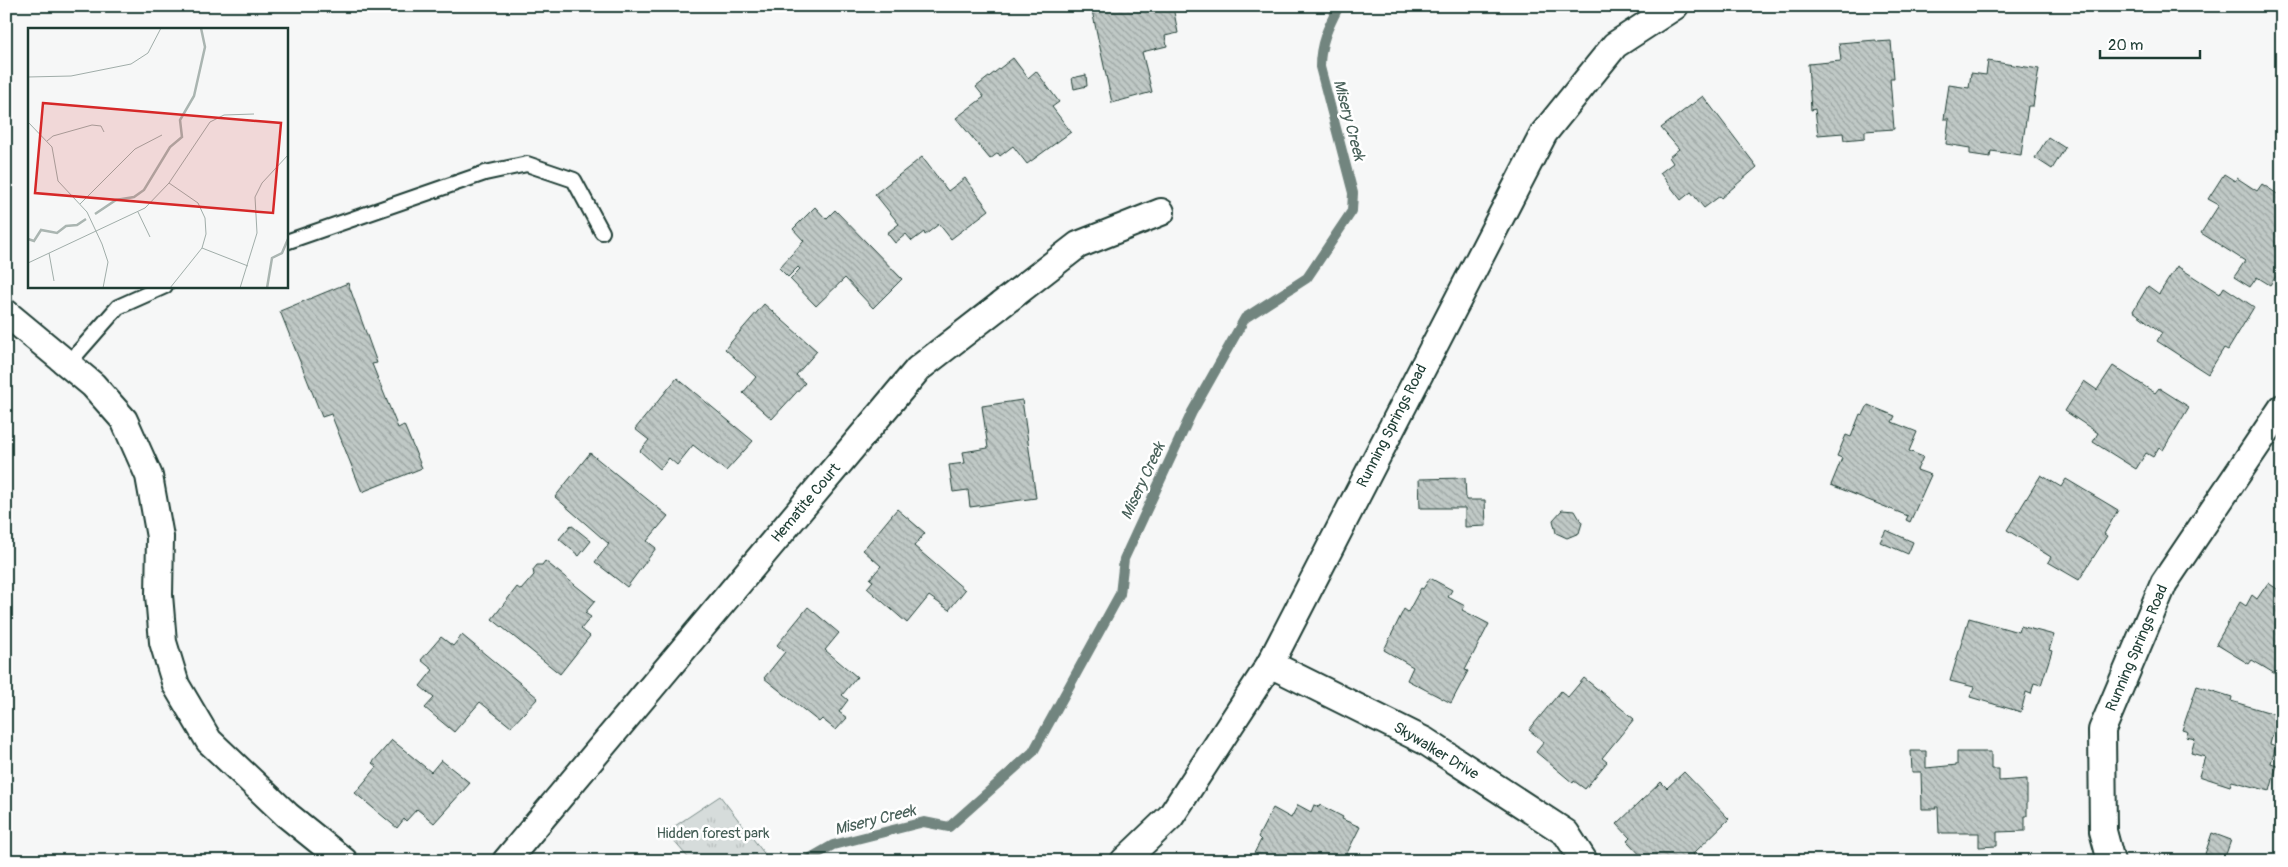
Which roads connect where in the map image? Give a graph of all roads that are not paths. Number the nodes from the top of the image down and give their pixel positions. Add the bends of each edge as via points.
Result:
1 (1675, 6) edge
2 (1161, 212) dead end
3 (602, 232) dead end
4 (288, 241) edge
5 (161, 288) edge
6 (6, 313) edge
7 (68, 364) junction
8 (2282, 408) edge
9 (1270, 664) junction
10 (344, 861) edge
11 (506, 861) edge
12 (1124, 861) edge
13 (1584, 861) edge
14 (2111, 861) edge

1 - 9 street, Running Springs Road via 1615,45 1544,133
2 - 11 street, Hematite Court via 1078,245 918,369
3 - 4 lane via 574,180 527,164 485,173
5 - 7 lane via 118,307
6 - 7 street
7 - 10 street via 93,385 124,420 149,476 160,537 159,595 163,642 176,685 209,741 287,815
8 - 14 street, Running Springs Road via 2164,584 2102,730 2102,831
9 - 12 street, Running Springs Road via 1171,816
9 - 13 street, Skywalker Drive via 1425,741 1566,833

